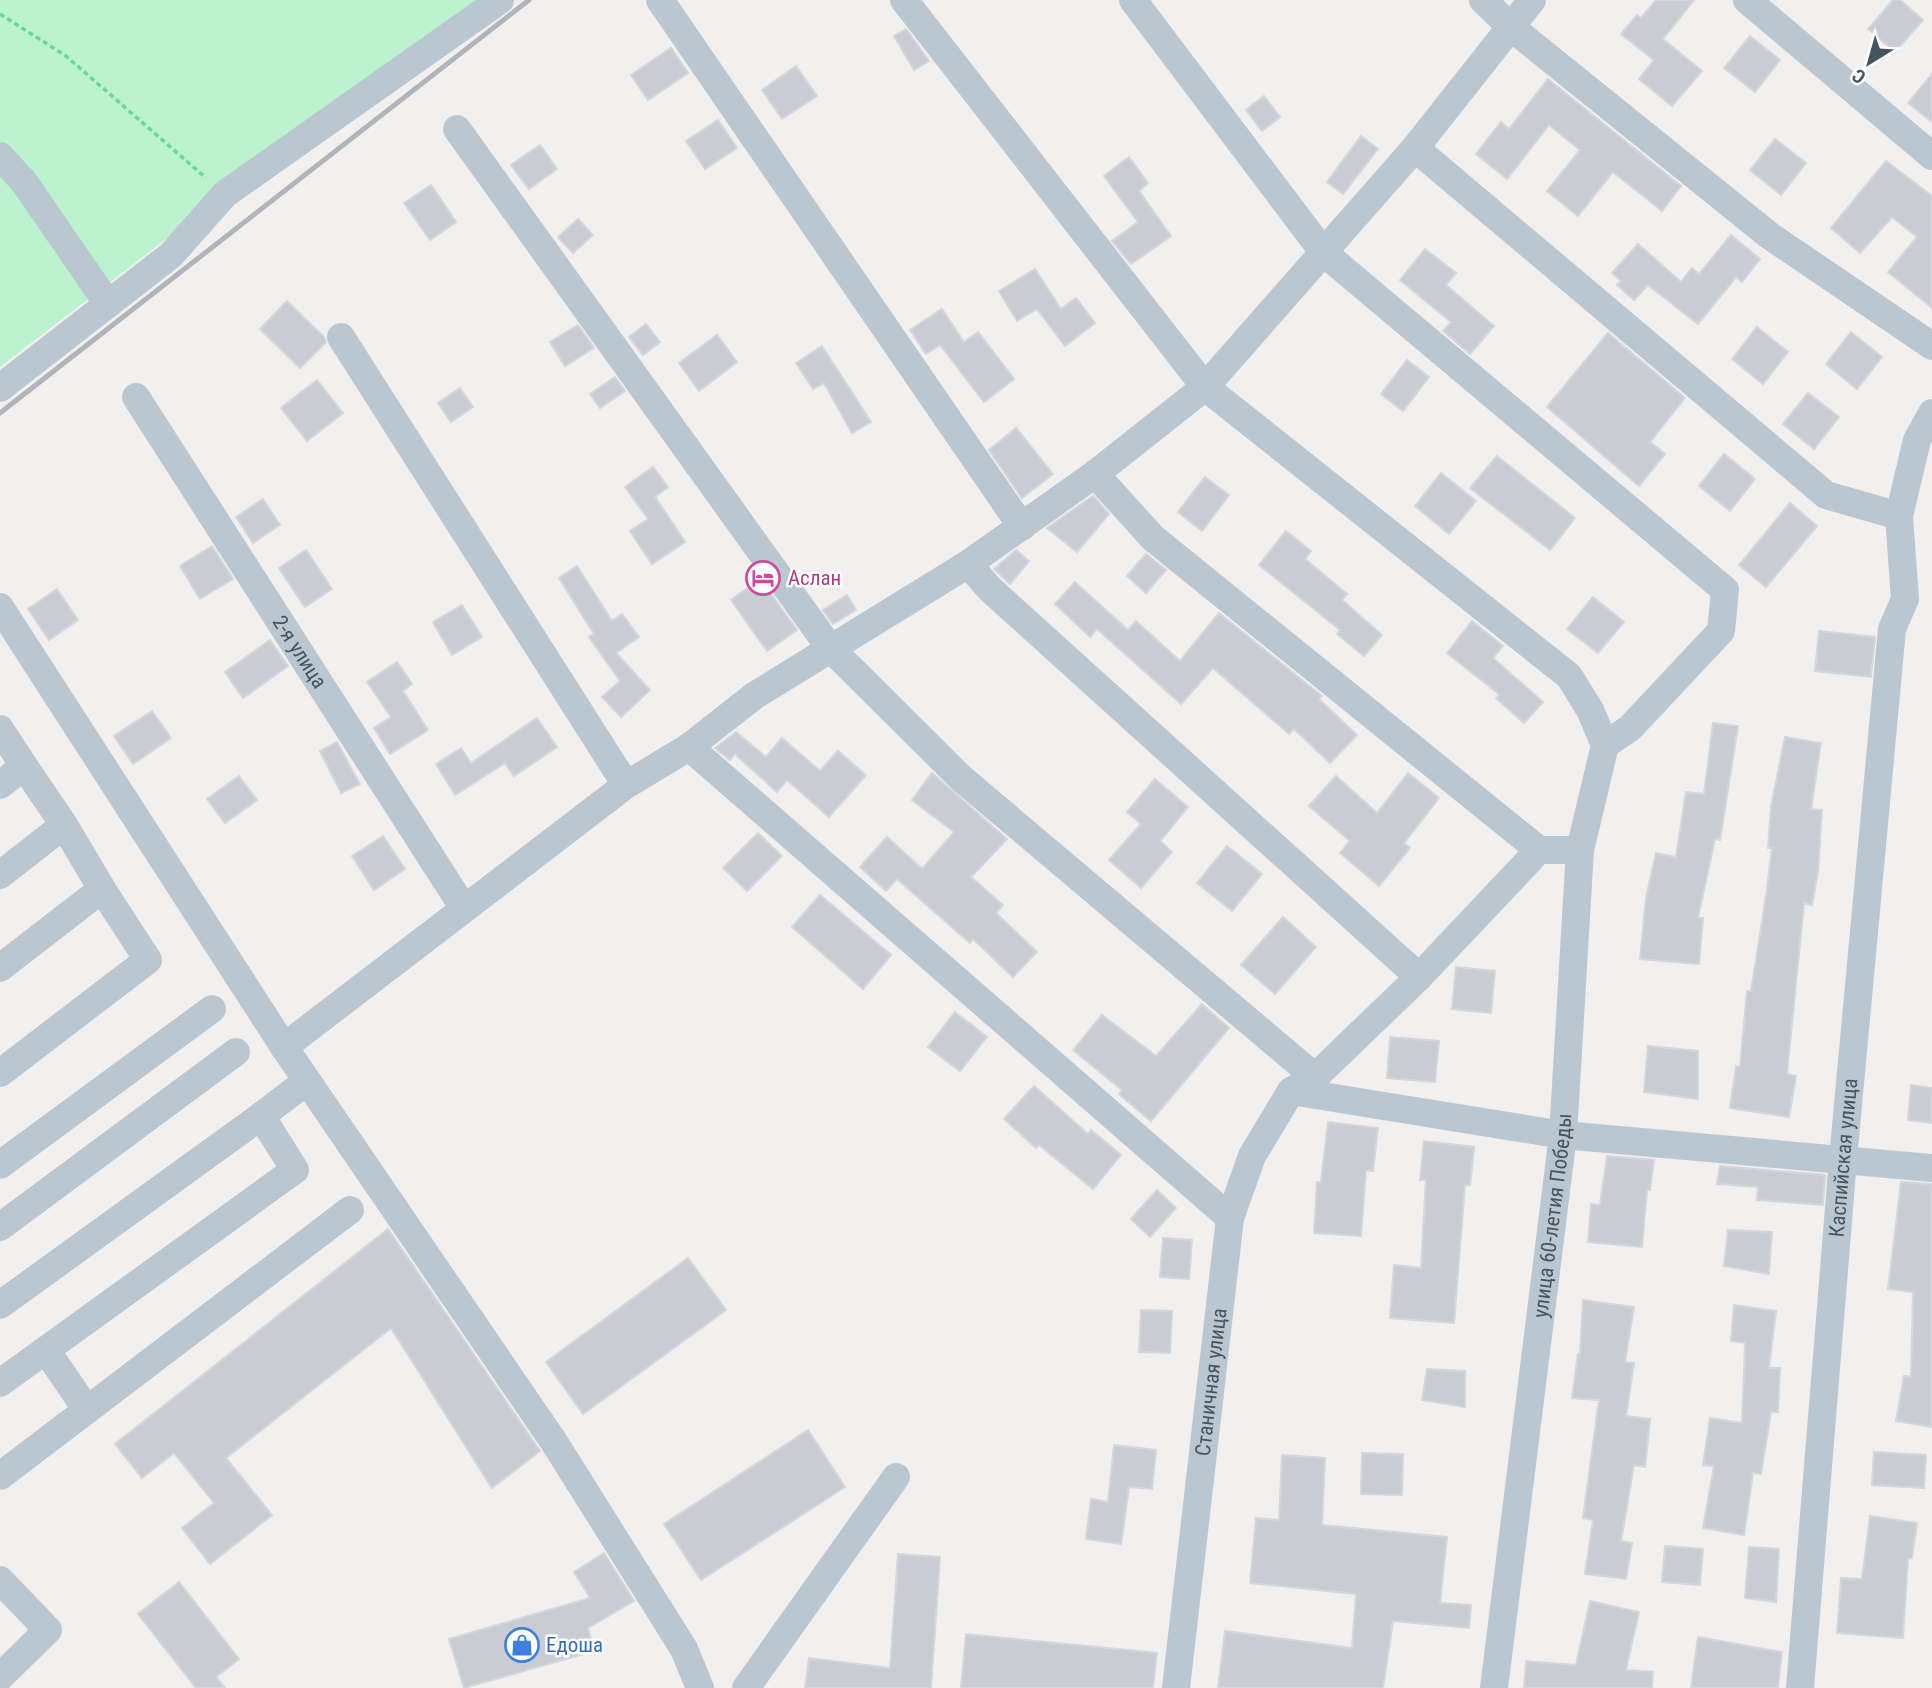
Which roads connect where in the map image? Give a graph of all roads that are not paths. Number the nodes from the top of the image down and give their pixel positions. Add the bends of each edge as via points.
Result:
1 (500, 0) edge
2 (660, 0) edge
3 (904, 0) edge
4 (1133, 0) edge
5 (1483, 0) edge
6 (1532, 0) edge
7 (1747, 0) edge
8 (1512, 28) junction
9 (457, 129) dead end
10 (1415, 148) junction
11 (0, 156) edge
12 (1932, 156) edge
13 (1324, 253) junction
14 (107, 304) junction
15 (341, 337) dead end
16 (1932, 346) edge
17 (1205, 387) junction
18 (0, 388) edge
19 (136, 397) dead end
20 (1932, 412) edge
21 (1095, 474) junction
22 (1899, 516) junction
23 (1022, 527) junction
24 (968, 564) junction
25 (0, 607) edge
26 (830, 648) junction
27 (0, 729) edge
28 (1605, 746) junction
29 (689, 747) junction
30 (24, 766) junction
31 (0, 785) edge
32 (626, 785) junction
33 (64, 825) junction
34 (1539, 850) junction
35 (1580, 850) junction
36 (0, 875) edge
37 (102, 889) junction
38 (463, 907) junction
39 (0, 968) edge
40 (1419, 976) junction
41 (212, 1009) dead end
42 (284, 1047) junction
43 (236, 1052) dead end
44 (0, 1073) edge
45 (307, 1081) junction
46 (1303, 1084) junction
47 (261, 1115) junction
48 (1563, 1135) junction
49 (1843, 1159) junction
50 (0, 1165) edge
51 (1932, 1168) edge
52 (351, 1210) dead end
53 (1230, 1218) junction
54 (0, 1227) edge
55 (0, 1305) edge
56 (46, 1350) junction
57 (0, 1383) edge
58 (87, 1410) junction
59 (0, 1476) edge
60 (897, 1477) dead end
61 (6, 1597) edge
62 (0, 1676) edge
63 (700, 1688) edge
64 (746, 1688) edge
65 (1176, 1688) edge
66 (1494, 1688) edge
67 (1800, 1688) edge

1 - 14 street via 225,194 171,255
2 - 23 street
3 - 17 street
4 - 13 street
5 - 8 street
6 - 8 street
7 - 12 street
8 - 10 street
8 - 16 street via 1770,236
9 - 26 street
10 - 13 street
10 - 22 street via 1826,495
11 - 14 street via 24,182
13 - 17 street
13 - 28 street via 1725,590 1721,631 1630,728
14 - 18 street
15 - 32 street
17 - 21 street
17 - 28 street via 1569,676
19 - 38 street, 2-я улица
20 - 22 street, Каспийская улица via 1917,440
21 - 23 street
21 - 34 street via 1153,538
22 - 49 street, Каспийская улица via 1905,599 1892,629
23 - 24 street
24 - 26 street
24 - 40 street via 990,589
25 - 42 street
26 - 29 street via 754,696
26 - 46 street via 961,778
27 - 30 street
28 - 35 street, улица 60-летия Победы
29 - 32 street
29 - 53 street
30 - 31 street
30 - 33 street
32 - 38 street
33 - 36 street
33 - 37 street
34 - 35 street
34 - 40 street, Станичная улица
35 - 48 street, улица 60-летия Победы
37 - 39 street
37 - 44 street via 148,960
38 - 42 street
40 - 46 street, Станичная улица
41 - 50 street
42 - 45 street
43 - 54 street
45 - 47 street
45 - 63 street via 554,1443 684,1648
46 - 48 street
46 - 53 street, Станичная улица via 1252,1156
47 - 55 street
47 - 56 street via 295,1170
48 - 49 street
48 - 66 street, улица 60-летия Победы
49 - 51 street
49 - 67 street, Каспийская улица
52 - 58 street
53 - 65 street, Станичная улица
56 - 57 street
56 - 58 street
58 - 59 street
60 - 64 street
61 - 62 street via 48,1630

